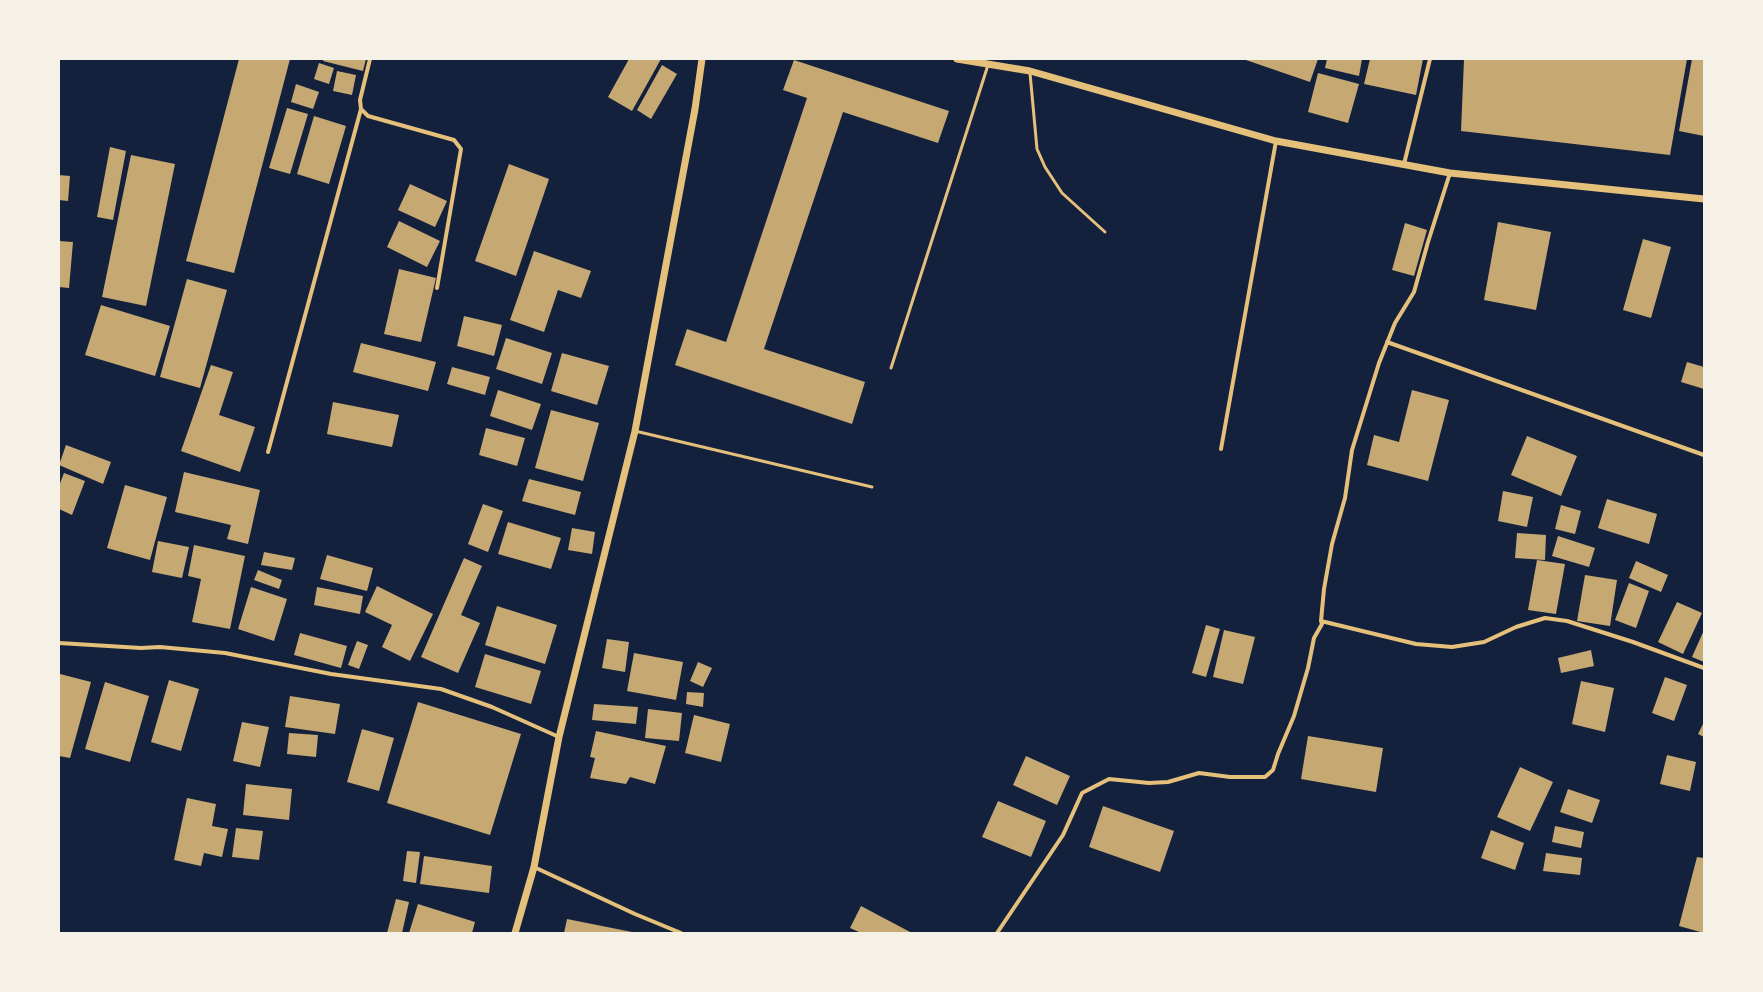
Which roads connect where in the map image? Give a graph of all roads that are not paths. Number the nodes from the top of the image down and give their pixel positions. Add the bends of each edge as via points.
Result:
1 (370, 59) edge
2 (702, 59) edge
3 (957, 59) edge
4 (1430, 59) edge
5 (988, 64) junction
6 (1030, 71) junction
7 (361, 109) junction
8 (1276, 141) junction
9 (1404, 164) junction
10 (1450, 173) junction
11 (1704, 199) edge
12 (1105, 232) dead end
13 (438, 288) dead end
14 (1387, 342) junction
15 (891, 368) dead end
16 (635, 431) junction
17 (1221, 448) dead end
18 (268, 452) dead end
19 (1704, 455) edge
20 (872, 488) dead end
21 (1321, 621) junction
22 (59, 643) edge
23 (1704, 668) edge
24 (559, 737) junction
25 (534, 867) junction
26 (515, 933) edge
27 (681, 933) edge
28 (997, 933) edge

1 - 7 street via 360,100
2 - 16 street
3 - 5 street
4 - 9 street
5 - 6 street
5 - 15 lane
6 - 8 street
6 - 12 lane via 1039,155 1062,193
7 - 13 street via 368,116 454,140 461,149
7 - 18 street
8 - 9 street
8 - 17 street
9 - 10 street
10 - 11 street
10 - 14 street via 1414,292
14 - 19 street
14 - 21 street via 1352,450 1345,498 1332,544
16 - 20 lane
16 - 24 street
21 - 23 street via 1416,644 1452,647 1484,642 1516,627 1545,618 1567,621
21 - 28 street via 1322,624 1314,638 1294,716 1273,770 1265,777 1230,778 1199,773 1168,782 1109,779 1082,793 1062,835
22 - 24 street via 160,647 225,653 331,674 441,689 492,707
24 - 25 street
25 - 26 street
25 - 27 street

